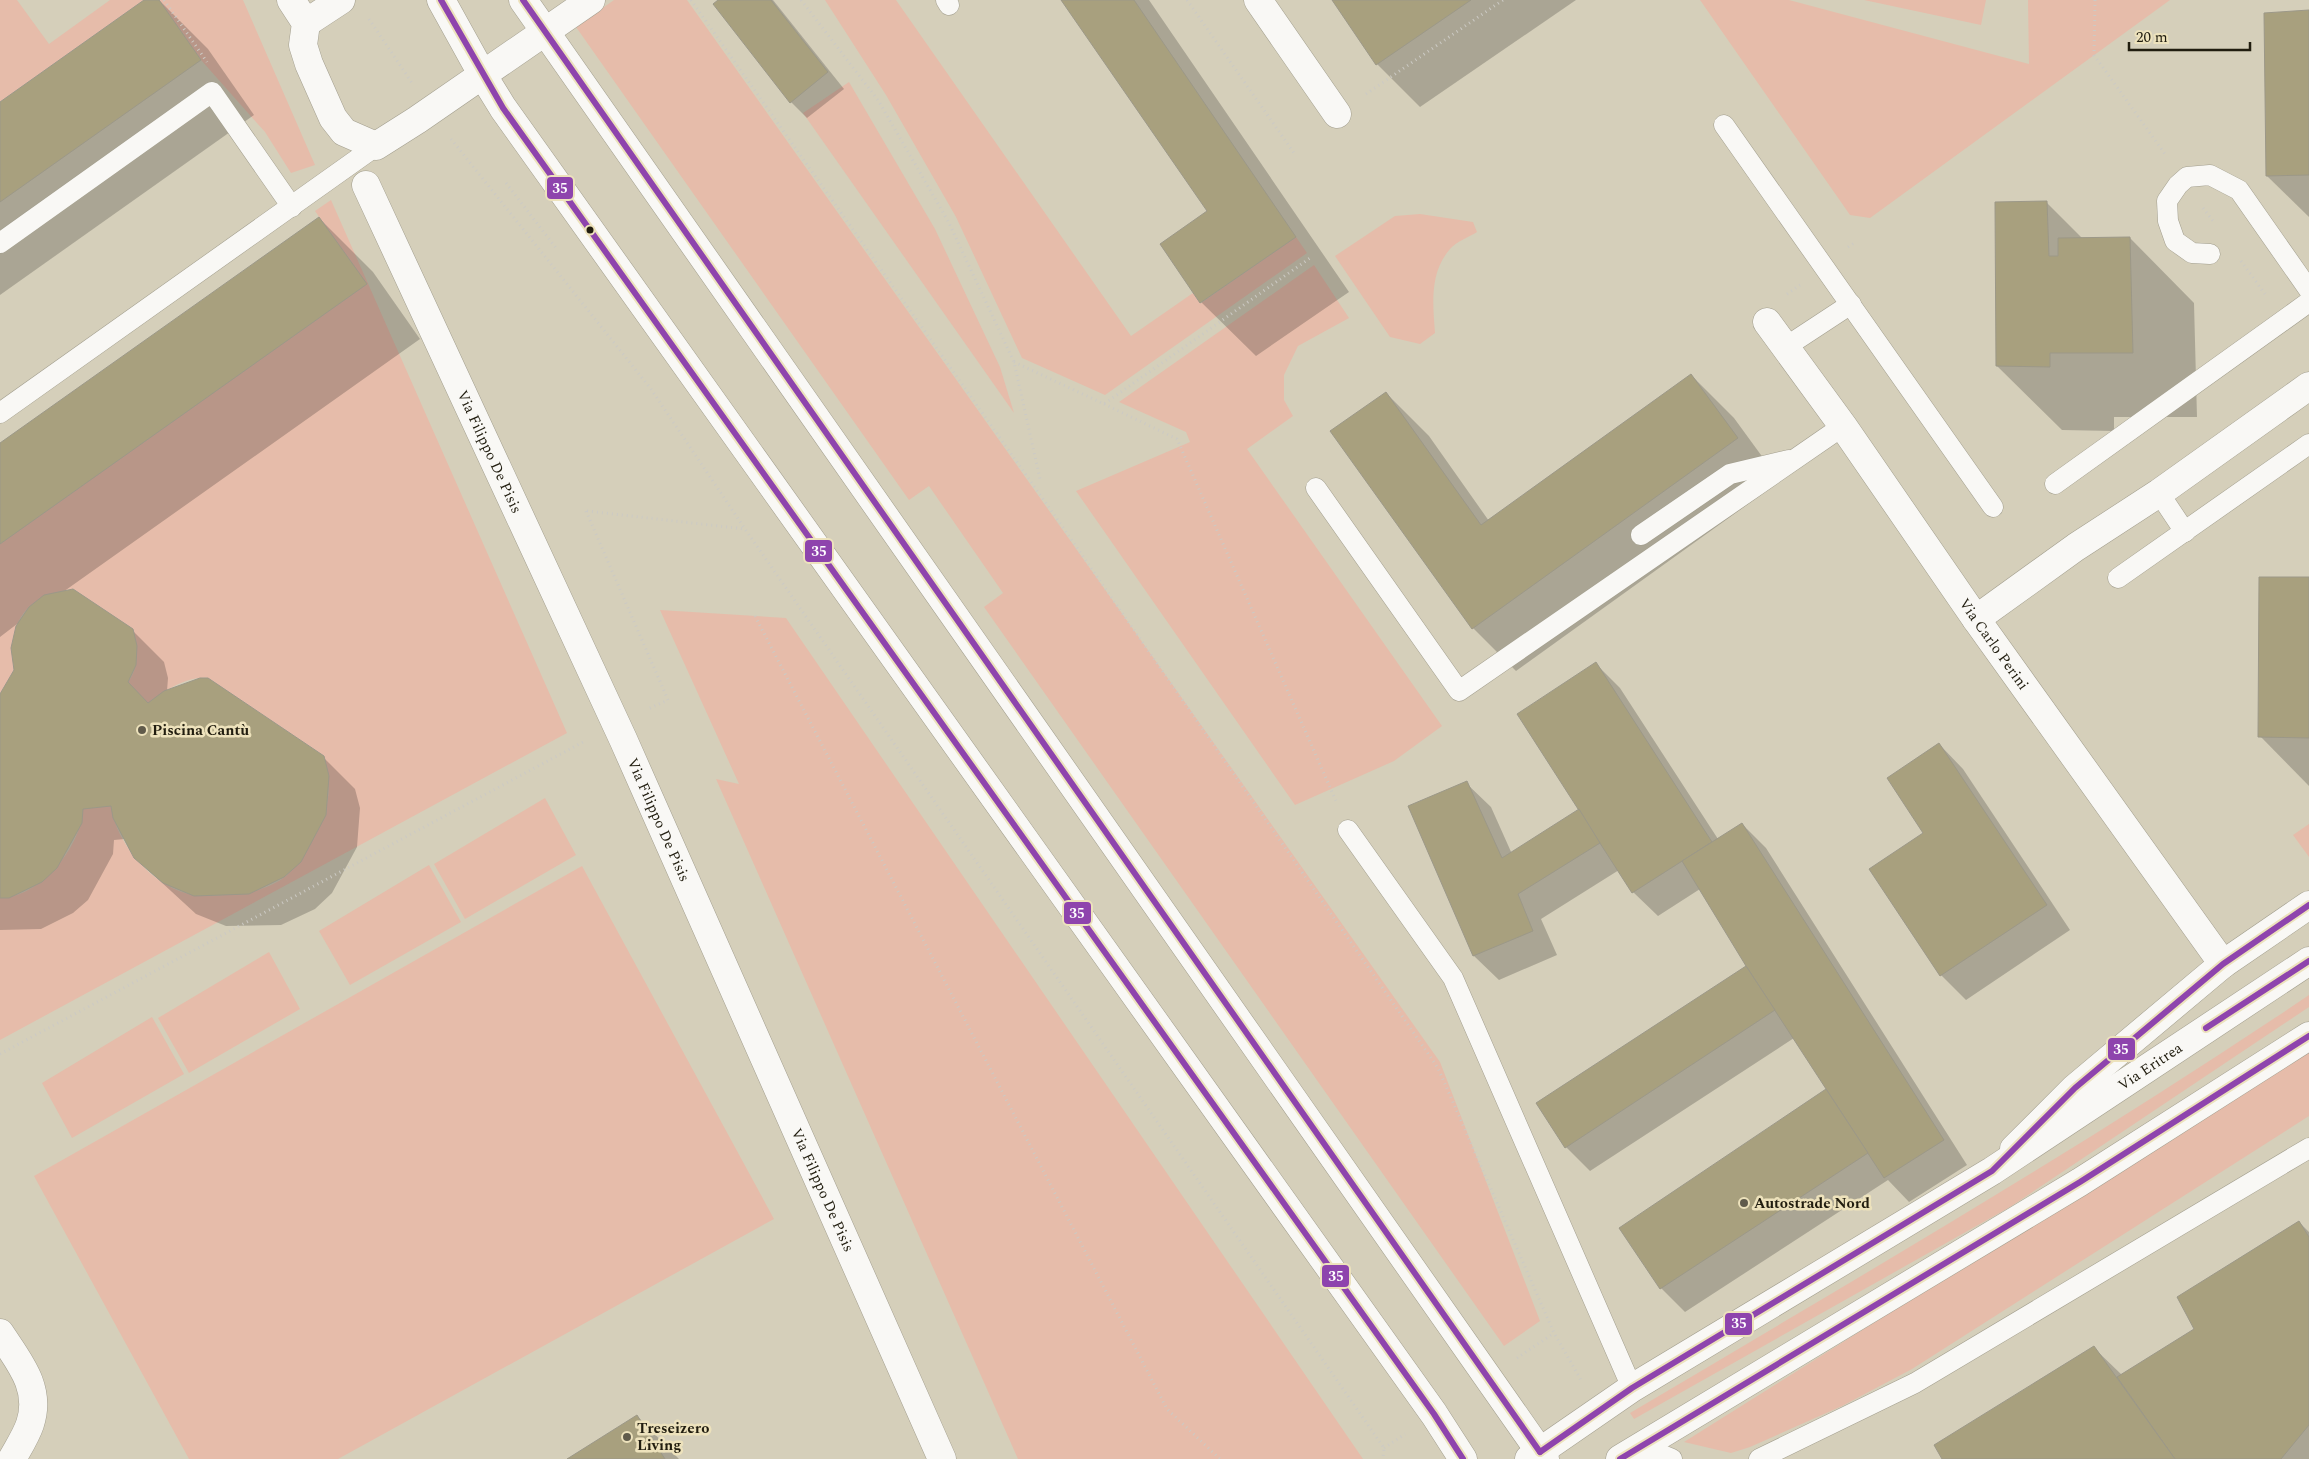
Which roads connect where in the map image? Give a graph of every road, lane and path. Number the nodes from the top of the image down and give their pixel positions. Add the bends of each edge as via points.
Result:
1 (164, 0) edge
2 (291, 0) edge
3 (341, 0) edge
4 (441, 0) edge
5 (523, 0) edge
6 (591, 0) edge
7 (691, 0) edge
8 (801, 0) edge
9 (1187, 0) edge
10 (1258, 0) edge
11 (1503, 0) edge
12 (367, 16) dead end
13 (306, 23) junction
14 (545, 32) junction
15 (482, 74) junction
16 (415, 87) dead end
17 (212, 92) junction
18 (1337, 114) joint
19 (1724, 125) dead end
20 (449, 136) dead end
21 (376, 146) junction
22 (1294, 153) dead end
23 (506, 183) dead end
24 (366, 185) dead end
25 (292, 208) junction
26 (0, 243) edge
27 (558, 251) dead end
28 (2210, 254) dead end
29 (1310, 258) dead end
30 (2309, 290) edge
31 (2309, 302) edge
32 (1850, 304) junction
33 (1767, 322) dead end
34 (1784, 348) junction
35 (1014, 362) junction
36 (2309, 386) edge
37 (1104, 404) junction
38 (0, 413) edge
39 (1843, 426) junction
40 (2309, 444) edge
41 (1801, 457) junction
42 (1040, 479) dead end
43 (2055, 484) dead end
44 (1316, 488) dead end
45 (2159, 493) junction
46 (1993, 507) dead end
47 (744, 529) junction
48 (2185, 532) junction
49 (1640, 535) dead end
50 (2118, 578) dead end
51 (755, 616) dead end
52 (1976, 619) junction
53 (641, 712) dead end
54 (588, 739) dead end
55 (1338, 806) dead end
56 (1348, 830) dead end
57 (2309, 905) edge
58 (2309, 961) edge
59 (2223, 964) junction
60 (2309, 1036) edge
61 (0, 1054) edge
62 (2309, 1148) edge
63 (1992, 1171) junction
64 (0, 1333) edge
65 (1582, 1381) dead end
66 (1632, 1388) junction
67 (1630, 1452) edge
68 (1538, 1457) edge
69 (12, 1459) edge
70 (942, 1459) edge
71 (1220, 1459) edge
72 (1383, 1459) edge
73 (1463, 1459) edge
74 (1672, 1459) edge
75 (1759, 1459) edge

1 - 17 path via 206,59
2 - 13 street
3 - 13 street
4 - 15 street
5 - 14 street
6 - 14 street
7 - 65 path via 1438,1068 1554,1333
8 - 35 path via 878,100 948,221
9 - 22 path
10 - 18 street
11 - 18 path
12 - 16 path
13 - 21 street via 303,45 333,118 344,132
14 - 15 street
14 - 68 street
15 - 21 street
15 - 73 street
17 - 25 lane
17 - 26 lane
19 - 32 lane
20 - 47 path via 651,389
21 - 25 lane
23 - 27 path
24 - 70 street, Via Filippo De Pisis via 623,739
25 - 38 lane
28 - 30 lane via 2192,253 2175,241 2168,221 2167,201 2187,177 2210,174 2239,190
29 - 37 path
31 - 43 lane
32 - 34 lane
32 - 46 lane
33 - 34 street, Via Carlo Perini
34 - 39 street, Via Carlo Perini
35 - 37 path
35 - 42 path
36 - 45 street
37 - 55 path via 1177,439
39 - 41 lane
39 - 52 street, Via Carlo Perini
40 - 48 lane
41 - 44 lane via 1459,691
41 - 49 lane via 1730,474
45 - 48 lane
45 - 52 street via 2076,546
47 - 53 path via 586,511 668,700
47 - 72 path via 1384,1448
48 - 50 lane
51 - 71 path via 1167,1409
52 - 59 street, Via Carlo Perini
54 - 61 path
56 - 66 lane via 1453,978
57 - 59 street, Via Eritrea
58 - 63 street, Via Eritrea
59 - 63 street, Via Eritrea via 2075,1088
60 - 67 street via 2080,1182
62 - 75 lane via 1915,1383
63 - 66 street, Via Eritrea
64 - 69 street via 22,1366 34,1392 30,1424
66 - 68 street, Via Eritrea
67 - 74 lane

